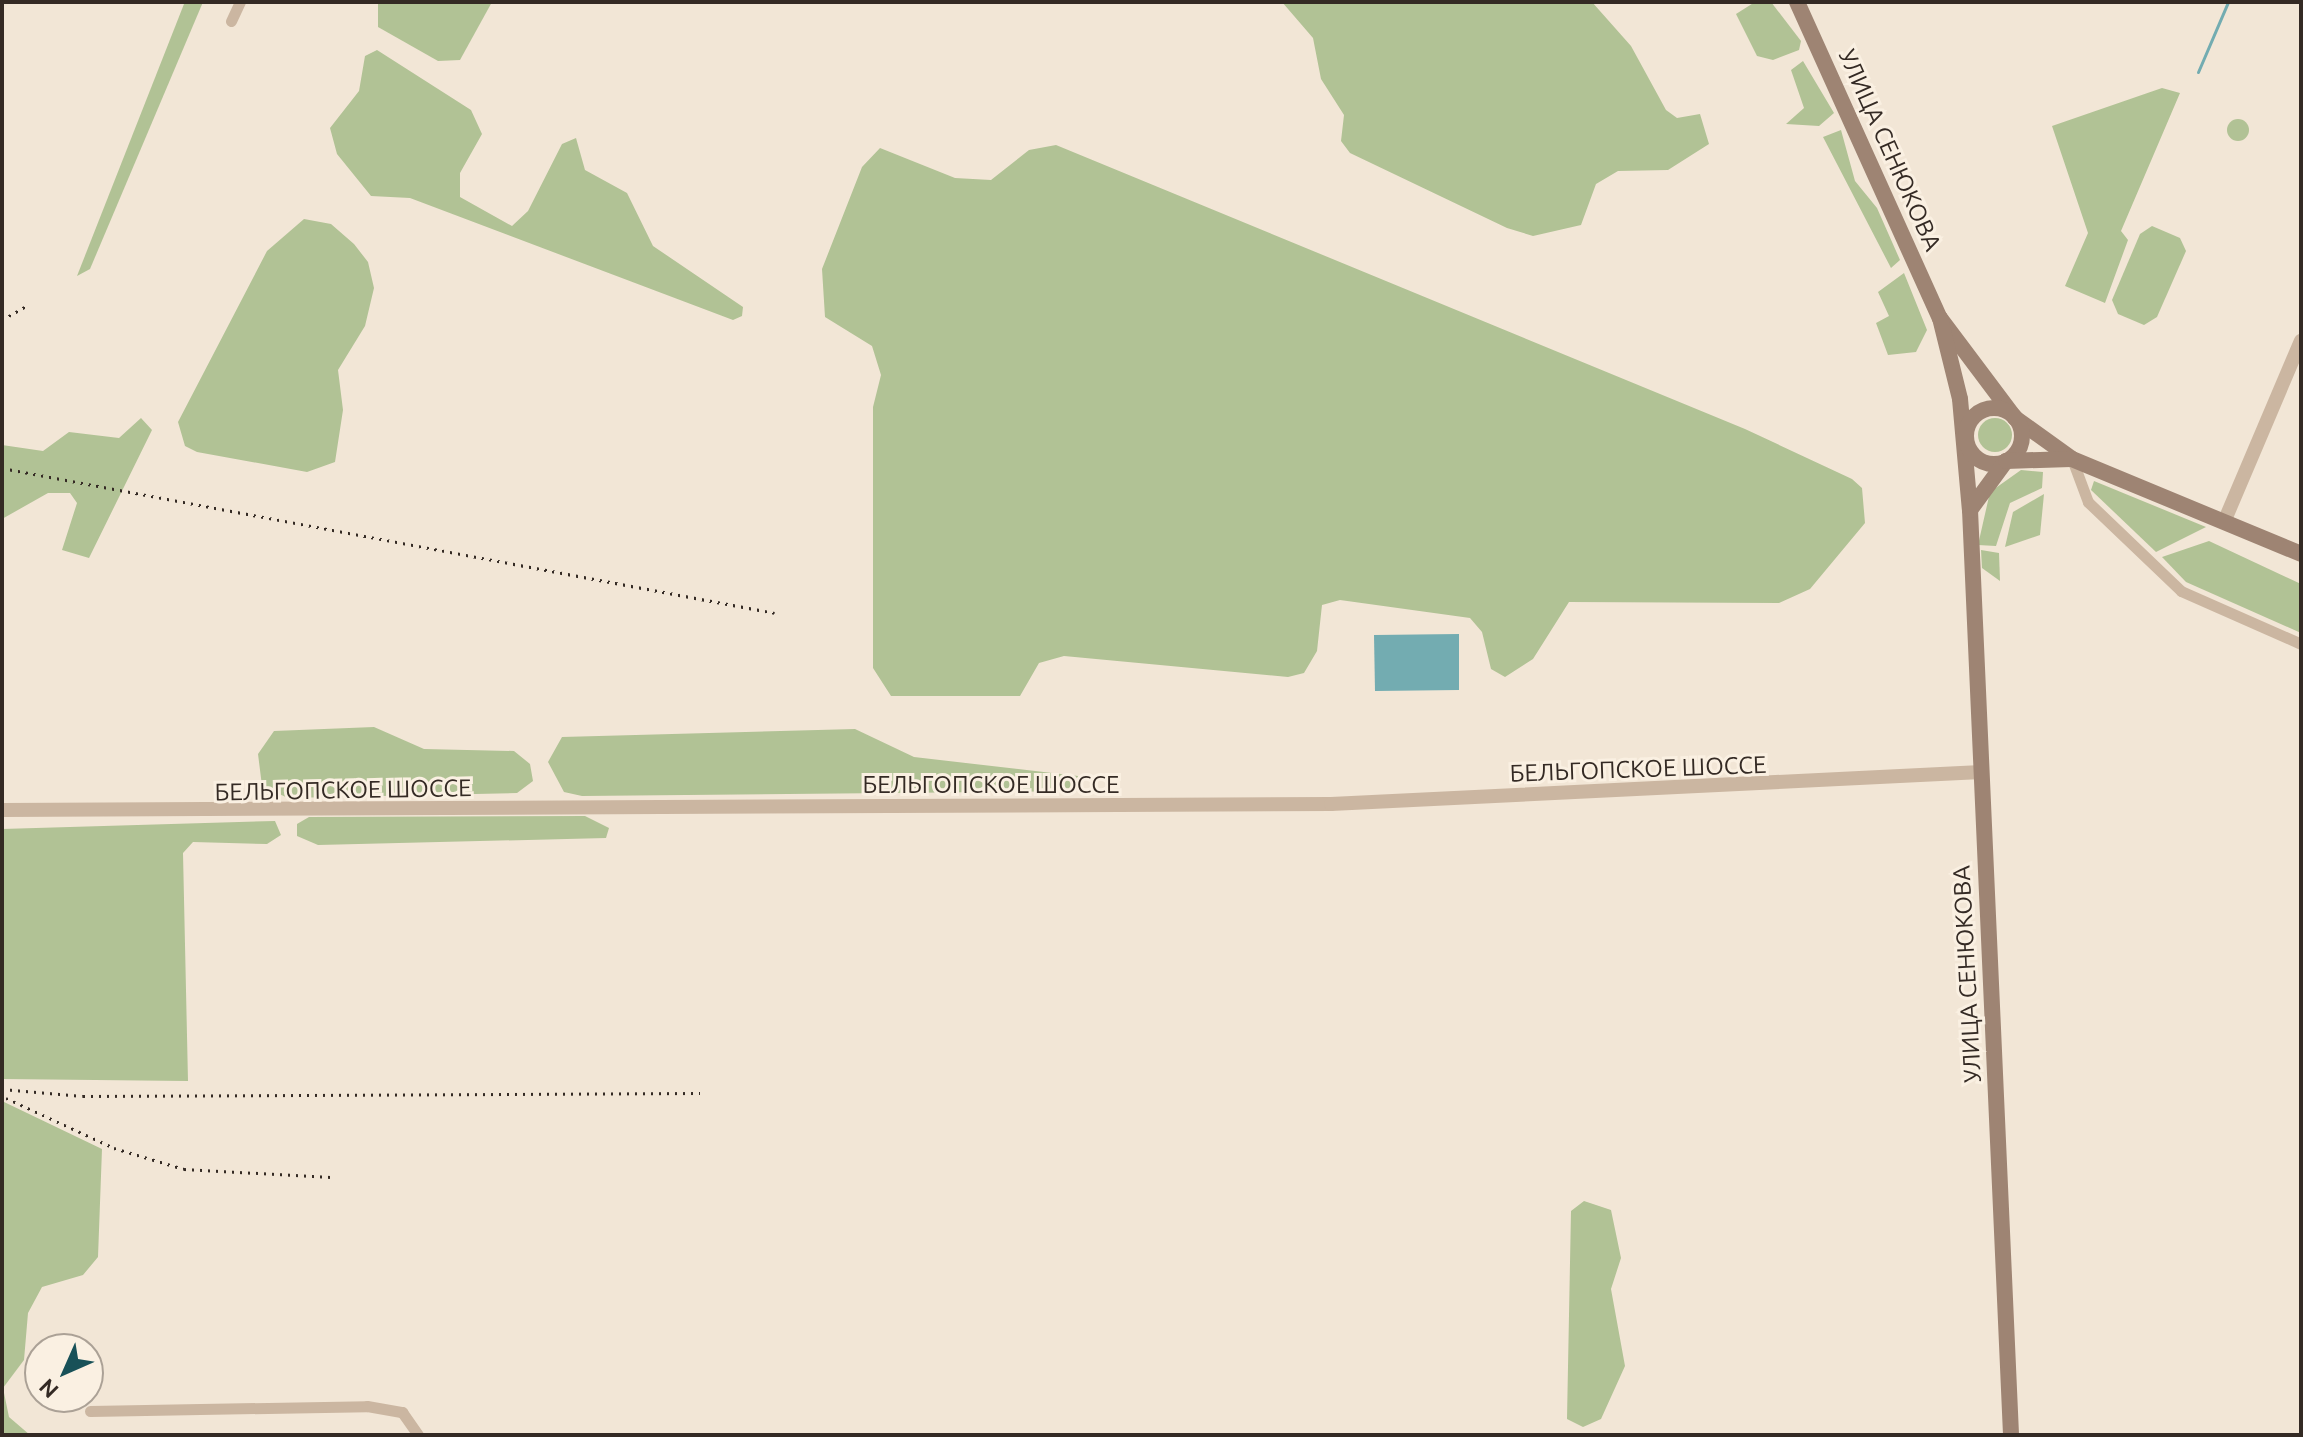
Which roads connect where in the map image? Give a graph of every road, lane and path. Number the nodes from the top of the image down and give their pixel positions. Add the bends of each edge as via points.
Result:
1 (240, 2) edge
2 (1797, 2) edge
3 (231, 21) dead end
4 (1940, 318) junction
5 (2301, 341) edge
6 (2015, 418) junction
7 (1965, 440) junction
8 (2072, 459) junction
9 (2006, 461) junction
10 (1970, 510) junction
11 (2224, 522) junction
12 (2301, 554) edge
13 (2301, 644) edge
14 (1981, 772) junction
15 (2, 810) edge
16 (104, 1411) edge
17 (418, 1435) edge
18 (2011, 1435) edge

1 - 3 street
2 - 4 main road, УЛИЦА СЕНЮКОВА
4 - 6 main road, УЛИЦА СЕНЮКОВА
4 - 7 main road, УЛИЦА СЕНЮКОВА
5 - 11 street
6 - 7 main road via 2000,408 1982,410
6 - 8 main road
6 - 9 main road via 2021,445
7 - 9 main road via 1981,462
7 - 10 main road, УЛИЦА СЕНЮКОВА
8 - 9 main road
8 - 11 main road
8 - 13 street via 2088,502 2181,591
9 - 10 main road
10 - 14 main road, УЛИЦА СЕНЮКОВА
11 - 12 main road
14 - 15 street, БЕЛЬГОПСКОЕ ШОССЕ via 1331,804
14 - 18 main road, УЛИЦА СЕНЮКОВА
16 - 17 street via 367,1406 402,1412

